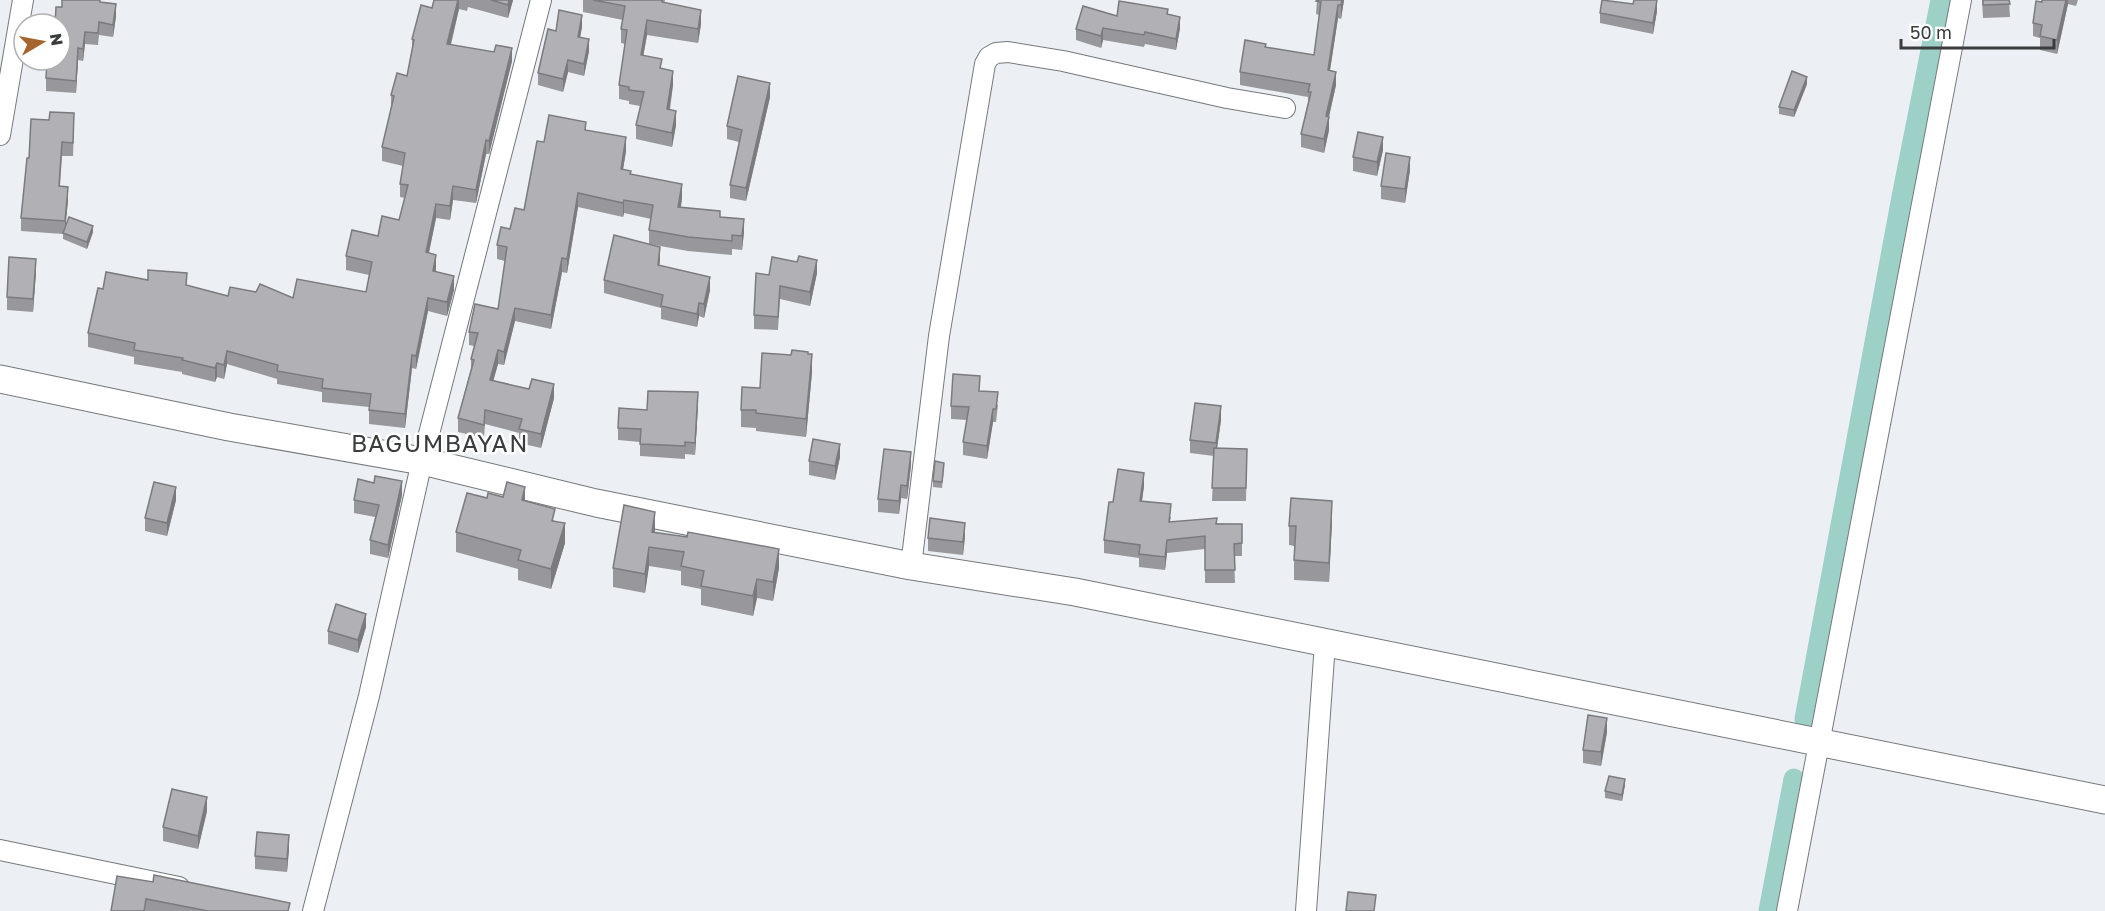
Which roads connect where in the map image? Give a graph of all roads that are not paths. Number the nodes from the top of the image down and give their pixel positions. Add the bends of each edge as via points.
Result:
1 (23, 0) edge
2 (541, 0) edge
3 (1961, 0) edge
4 (1285, 108) dead end
5 (0, 135) edge
6 (0, 379) edge
7 (422, 460) junction
8 (911, 566) junction
9 (1325, 643) junction
10 (1820, 743) junction
11 (2105, 800) edge
12 (0, 850) edge
13 (198, 891) edge
14 (313, 911) edge
15 (1306, 911) edge
16 (1787, 911) edge

1 - 5 street
2 - 7 street
3 - 10 street
4 - 8 street via 1063,61 1008,52 989,57 939,336
6 - 7 main road via 229,427
7 - 8 main road via 596,503
7 - 14 street via 369,696
8 - 9 main road via 1076,592
9 - 10 main road
9 - 15 street
10 - 11 main road
10 - 16 street
12 - 13 street

